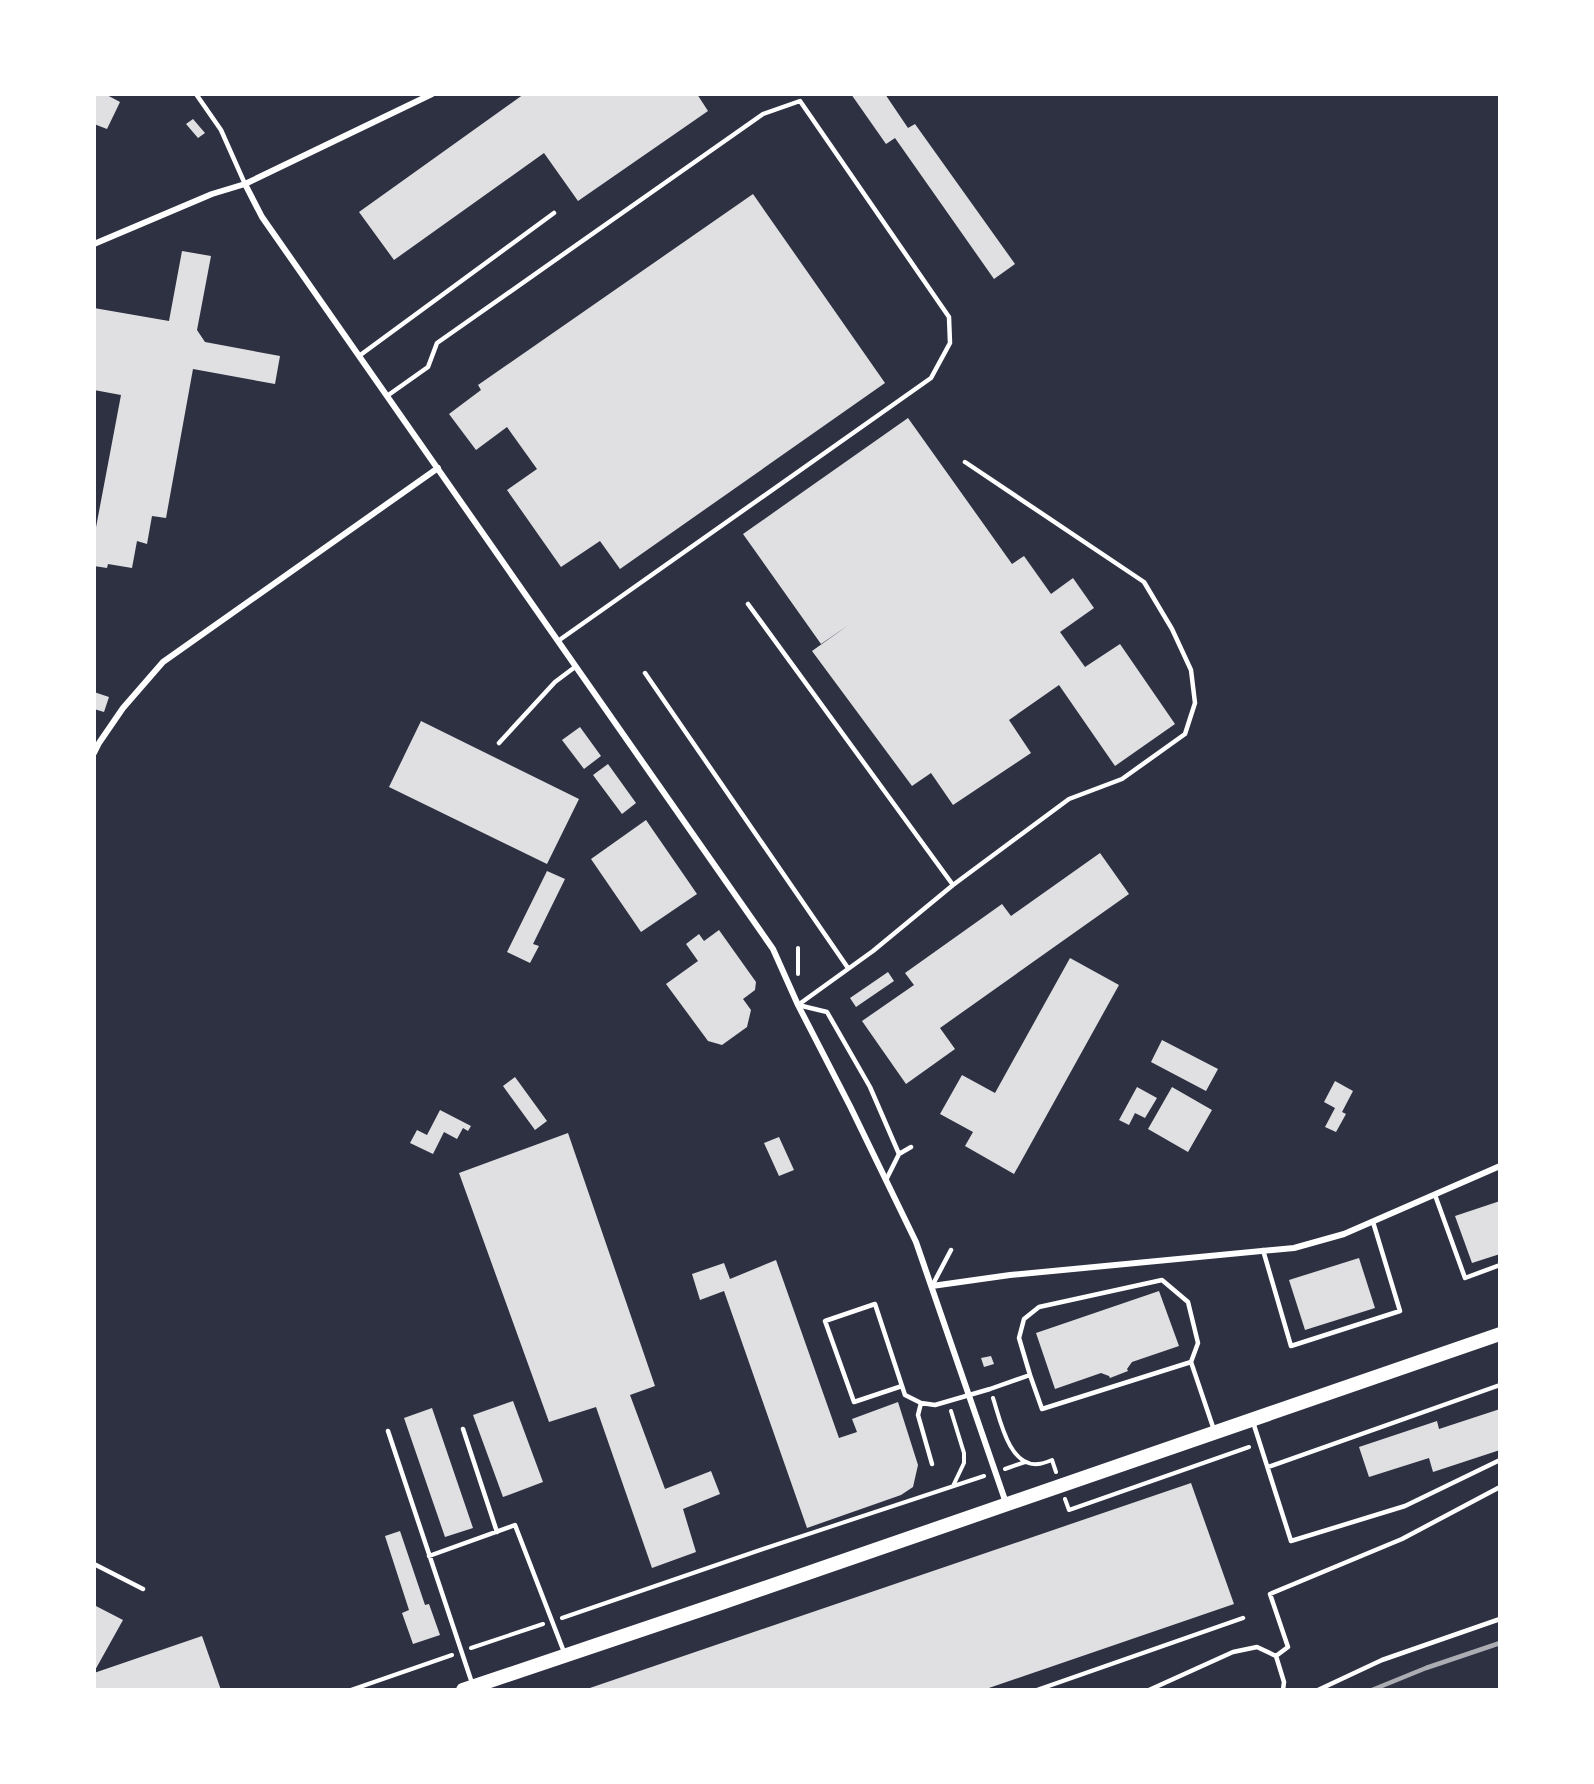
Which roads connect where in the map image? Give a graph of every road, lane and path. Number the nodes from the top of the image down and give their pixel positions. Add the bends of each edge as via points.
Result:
1 (196, 94) edge
2 (432, 94) edge
3 (245, 184) junction
4 (554, 213) dead end
5 (94, 244) edge
6 (359, 356) junction
7 (387, 396) junction
8 (965, 462) dead end
9 (438, 468) junction
10 (748, 604) dead end
11 (558, 641) junction
12 (575, 667) junction
13 (645, 674) dead end
14 (499, 743) dead end
15 (94, 753) edge
16 (953, 885) junction
17 (848, 968) junction
18 (798, 1005) junction
19 (911, 1147) dead end
20 (899, 1154) junction
21 (1500, 1166) edge
22 (886, 1180) junction
23 (1435, 1195) junction
24 (1373, 1222) junction
25 (951, 1250) dead end
26 (1263, 1250) junction
27 (1500, 1265) edge
28 (932, 1286) junction
29 (1500, 1334) edge
30 (1191, 1362) junction
31 (1030, 1375) junction
32 (1500, 1384) edge
33 (902, 1386) junction
34 (990, 1389) junction
35 (969, 1396) junction
36 (948, 1402) junction
37 (921, 1403) junction
38 (1252, 1419) junction
39 (463, 1429) dead end
40 (388, 1431) dead end
41 (1215, 1432) junction
42 (1260, 1444) junction
43 (1052, 1460) dead end
44 (1500, 1460) edge
45 (932, 1464) dead end
46 (1268, 1467) junction
47 (1500, 1487) edge
48 (1006, 1504) junction
49 (1069, 1510) dead end
50 (496, 1532) junction
51 (429, 1556) junction
52 (94, 1564) edge
53 (143, 1589) dead end
54 (1243, 1618) dead end
55 (1500, 1619) edge
56 (554, 1621) junction
57 (461, 1652) junction
58 (565, 1655) junction
59 (1276, 1656) junction
60 (468, 1688) edge
61 (351, 1689) edge
62 (1037, 1689) edge
63 (1149, 1689) edge
64 (1283, 1689) edge
65 (1318, 1689) edge

1 - 3 lane via 221,130
2 - 3 street
3 - 5 street
3 - 6 street via 262,217
4 - 6 lane
6 - 7 street
7 - 9 street
7 - 11 lane via 428,367 437,343 763,114 800,101 949,317 950,343 931,378
8 - 16 lane via 1143,582 1191,670 1195,703 1185,734 1122,779 1069,799
9 - 11 street
9 - 15 street via 163,662 123,708
10 - 16 lane
11 - 12 street
12 - 14 lane via 555,682
12 - 18 street via 773,949
13 - 17 lane
16 - 17 lane
17 - 18 lane
18 - 20 lane via 827,1012 870,1087
18 - 22 street
19 - 20 lane
20 - 22 lane
21 - 23 street
22 - 28 street
23 - 24 street
23 - 27 lane via 1465,1278
24 - 26 street via 1294,1248
24 - 26 lane via 1400,1311 1291,1346
25 - 28 lane
26 - 28 street
28 - 35 street
29 - 38 main road
30 - 31 lane via 1042,1409
30 - 31 lane via 1198,1342 1188,1302 1162,1280 1039,1308 1024,1319 1019,1338
30 - 41 lane
31 - 34 lane
32 - 46 lane
33 - 33 lane via 854,1402 825,1321 875,1304
33 - 37 lane via 905,1395
34 - 35 lane
34 - 43 path via 1010,1447 1017,1456 1037,1464
35 - 36 lane
35 - 48 street
36 - 37 lane
36 - 56 path via 964,1453 964,1463 953,1486
37 - 45 lane via 918,1415
38 - 41 main road
38 - 42 lane
39 - 50 lane
40 - 51 lane
41 - 48 main road
42 - 46 lane
42 - 49 path
44 - 46 lane via 1405,1506 1291,1541
47 - 59 lane via 1402,1539 1270,1594 1288,1647
48 - 58 main road
50 - 51 lane
50 - 56 lane via 515,1525
51 - 57 lane
52 - 53 lane
54 - 62 lane
55 - 65 lane via 1382,1660
56 - 57 path
56 - 58 lane
57 - 60 lane
57 - 61 path
58 - 60 main road
59 - 63 lane via 1257,1647 1233,1653
59 - 64 lane

